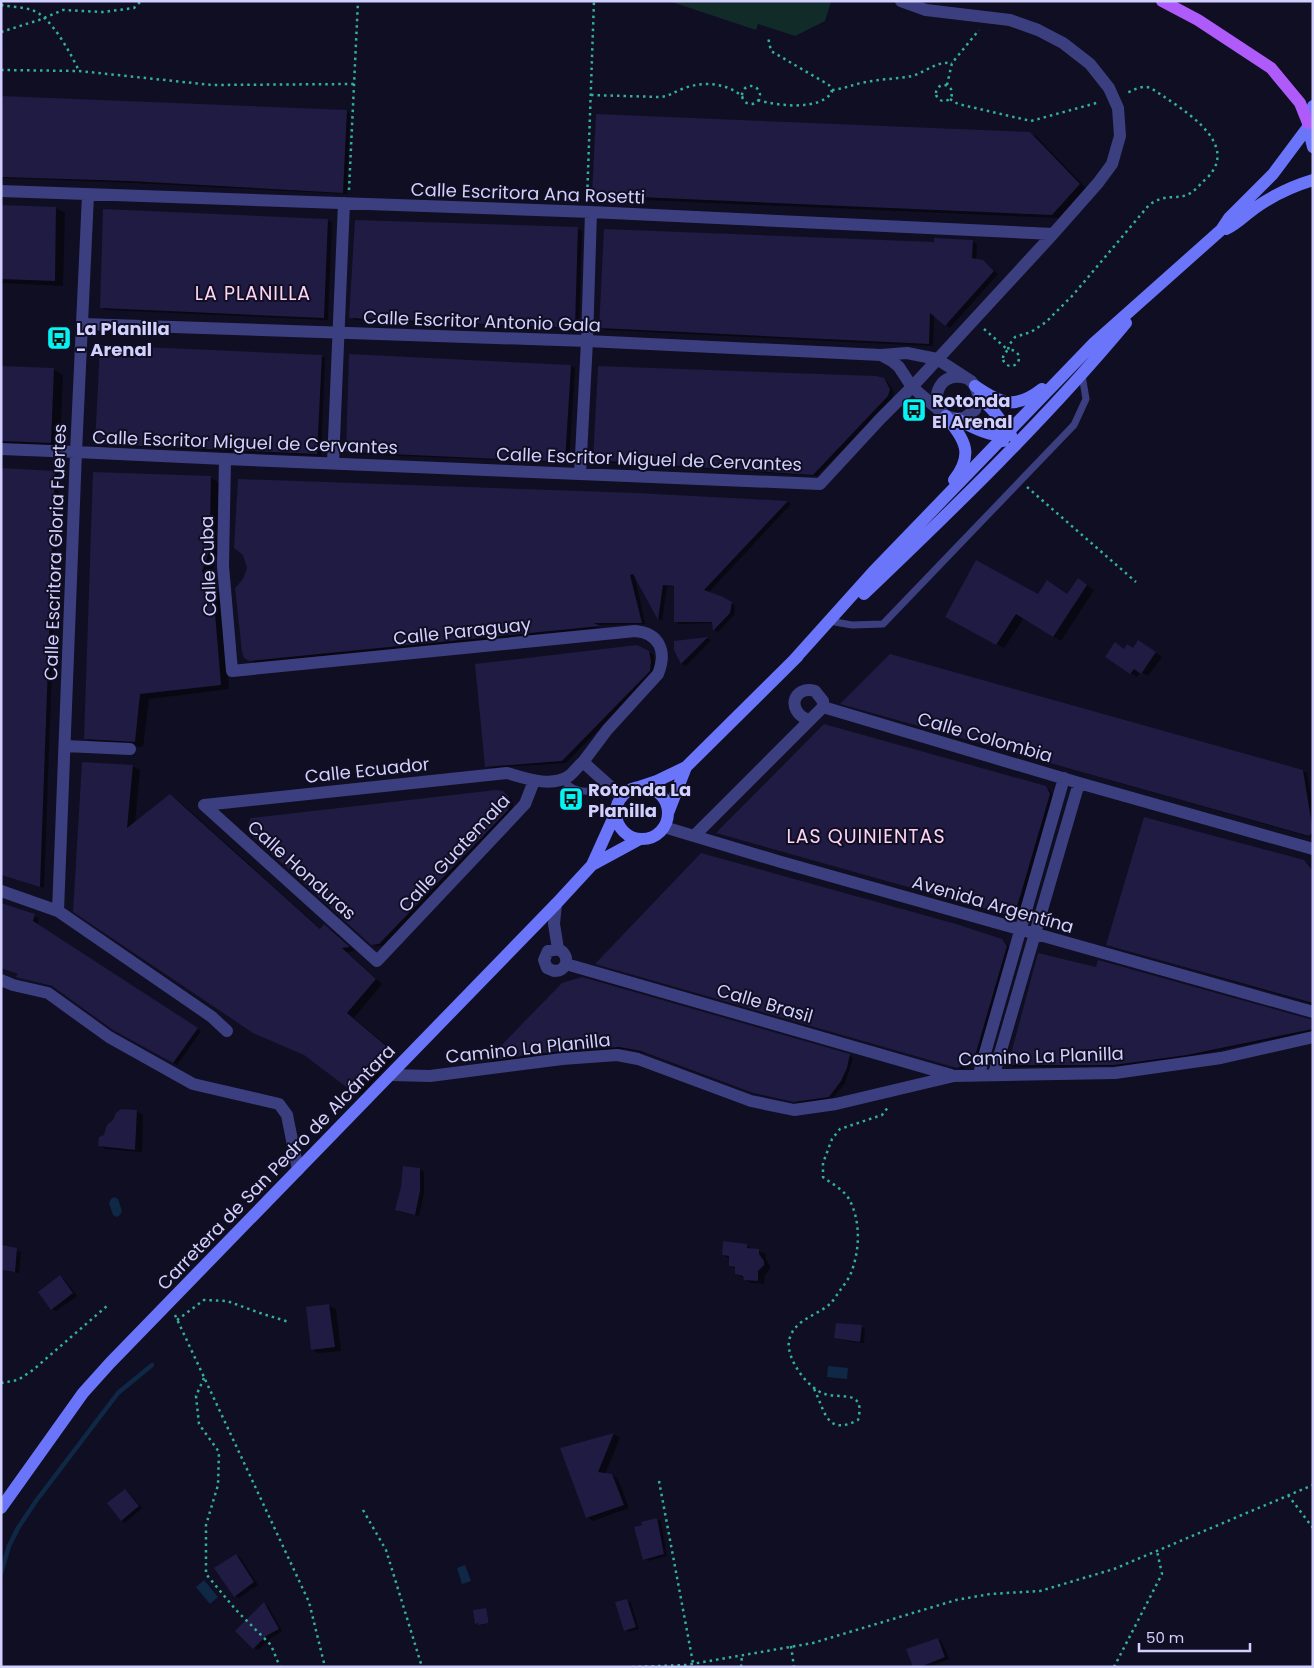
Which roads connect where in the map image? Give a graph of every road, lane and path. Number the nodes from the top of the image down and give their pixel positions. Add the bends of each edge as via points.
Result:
1 (141, 1) edge
2 (358, 1) edge
3 (594, 1) edge
4 (901, 1) edge
5 (1162, 1) edge
6 (1, 5) edge
7 (982, 17) junction
8 (44, 18) junction
9 (1, 32) edge
10 (768, 37) dead end
11 (952, 63) junction
12 (1, 70) edge
13 (79, 71) junction
14 (354, 84) junction
15 (947, 84) junction
16 (832, 90) junction
17 (591, 95) junction
18 (743, 97) junction
19 (758, 100) junction
20 (1313, 106) edge
21 (1308, 125) junction
22 (1313, 147) edge
23 (1313, 180) edge
24 (1, 191) edge
25 (88, 195) junction
26 (346, 204) junction
27 (589, 212) junction
28 (1221, 230) junction
29 (1054, 234) junction
30 (1152, 293) junction
31 (973, 320) junction
32 (82, 324) junction
33 (339, 333) junction
34 (587, 341) junction
35 (1008, 350) junction
36 (881, 355) junction
37 (937, 359) junction
38 (1077, 361) junction
39 (1079, 378) junction
40 (912, 387) junction
41 (974, 387) junction
42 (947, 415) junction
43 (1005, 436) junction
44 (1, 449) edge
45 (76, 452) junction
46 (225, 459) junction
47 (333, 463) junction
48 (580, 474) junction
49 (1020, 481) junction
50 (930, 529) junction
51 (873, 572) junction
52 (1136, 582) dead end
53 (834, 622) junction
54 (793, 661) junction
55 (232, 671) joint
56 (823, 707) junction
57 (808, 720) junction
58 (65, 746) junction
59 (130, 749) dead end
60 (583, 762) junction
61 (686, 767) junction
62 (1064, 778) junction
63 (562, 779) junction
64 (534, 781) junction
65 (1079, 783) junction
66 (610, 786) junction
67 (639, 787) junction
68 (622, 797) junction
69 (204, 805) joint
70 (616, 812) junction
71 (668, 813) junction
72 (664, 827) junction
73 (694, 836) junction
74 (640, 839) junction
75 (1313, 848) edge
76 (592, 865) junction
77 (1, 891) edge
78 (556, 904) junction
79 (58, 911) junction
80 (1021, 930) junction
81 (1035, 934) junction
82 (558, 948) junction
83 (377, 961) joint
84 (566, 964) junction
85 (1, 980) edge
86 (1313, 1012) edge
87 (227, 1031) dead end
88 (1313, 1037) edge
89 (979, 1074) junction
90 (994, 1074) junction
91 (391, 1076) junction
92 (954, 1076) junction
93 (889, 1092) junction
94 (298, 1170) junction
95 (169, 1302) junction
96 (108, 1305) dead end
97 (177, 1320) junction
98 (290, 1322) dead end
99 (204, 1378) junction
100 (1, 1383) edge
101 (814, 1389) junction
102 (659, 1481) dead end
103 (1313, 1485) edge
104 (1288, 1495) junction
105 (1, 1508) edge
106 (363, 1510) dead end
107 (1313, 1528) edge
108 (1157, 1551) junction
109 (791, 1646) junction
110 (742, 1655) junction
111 (693, 1664) junction
112 (280, 1667) edge
113 (325, 1667) edge
114 (422, 1667) edge
115 (632, 1667) edge
116 (741, 1667) edge
117 (794, 1667) edge
118 (1114, 1667) edge

1 - 8 path via 134,8 103,12 62,10
2 - 14 path
3 - 17 path
4 - 7 street, Calle Escritor Miguel de Cervantes via 926,10
5 - 21 main road via 1198,20 1271,68 1300,103
6 - 8 path via 34,10
7 - 11 path via 980,29
7 - 29 street, Calle Escritor Miguel de Cervantes via 1010,20 1063,43 1090,64 1109,88 1118,108 1120,136 1112,164
8 - 9 path
8 - 13 path via 67,46
10 - 16 path via 771,50 829,85
11 - 15 path
11 - 16 path via 936,64 915,75
12 - 13 path
13 - 14 path via 212,86
14 - 26 path
15 - 15 path via 938,86 936,90 942,101 952,95
16 - 19 path via 825,100 802,105 784,106
17 - 18 path via 666,97 699,84 717,84
17 - 27 path
18 - 19 path via 749,104
18 - 19 path via 746,89 754,87 760,94
20 - 21 main road
21 - 22 main road
21 - 28 main road via 1273,174
23 - 28 main road via 1287,190 1233,226
24 - 25 street, Calle Escritora Ana Rosetti
25 - 26 street, Calle Escritora Ana Rosetti
25 - 32 street, Calle Escritora Gloria Fuertes
26 - 27 street, Calle Escritora Ana Rosetti
26 - 33 street
27 - 29 street, Calle Escritora Ana Rosetti
27 - 34 street
28 - 30 main road
29 - 31 street, Calle Escritor Miguel de Cervantes
30 - 38 main road
30 - 39 main road
31 - 35 path
31 - 37 street, Calle Escritor Miguel de Cervantes
32 - 33 street, Calle Escritor Antonio Gala
32 - 45 street, Calle Escritora Gloria Fuertes
33 - 34 street, Calle Escritor Antonio Gala
33 - 47 street
34 - 36 street, Calle Escritor Antonio Gala
34 - 48 street
35 - 35 path via 1003,360 1005,364 1013,365 1018,355
36 - 37 street, Calle Escritor Antonio Gala via 907,353
36 - 40 street via 899,367
37 - 40 street, Calle Escritor Miguel de Cervantes
37 - 41 street
38 - 41 main road via 1029,399 1015,403 1001,401
38 - 43 main road
39 - 43 main road via 1025,427
39 - 49 lane via 1086,399 1074,425
39 - 50 main road via 1013,449
40 - 42 street
40 - 48 street, Calle Escritor Miguel de Cervantes via 820,484
41 - 42 street via 978,404 970,415
41 - 42 street via 953,377 942,384 936,396
41 - 43 main road via 1003,424
42 - 43 main road
42 - 51 main road via 961,436 967,453 964,464 956,478
43 - 50 main road via 1001,449
43 - 51 main road
44 - 45 street, Calle Escritor Miguel de Cervantes
45 - 46 street, Calle Escritor Miguel de Cervantes
45 - 58 street, Calle Escritora Gloria Fuertes
46 - 47 street, Calle Escritor Miguel de Cervantes
46 - 55 street, Calle Cuba via 222,566
47 - 48 street, Calle Escritor Miguel de Cervantes
49 - 52 path
49 - 53 lane via 883,624 852,626
50 - 53 main road
51 - 54 main road
53 - 54 main road
54 - 61 main road
55 - 60 street, Calle Paraguay via 645,632 660,645 662,665 658,674
56 - 57 street
56 - 57 street via 823,701 815,691 807,690 796,696 795,708
56 - 62 street, Calle Colombia
57 - 73 street
58 - 59 street
58 - 79 street, Calle Escritora Gloria Fuertes
60 - 63 street
60 - 66 street
61 - 67 main road
61 - 71 main road
62 - 65 street, Calle Colombia
62 - 80 street
63 - 64 street
63 - 66 lane via 568,786 590,792
64 - 69 street, Calle Ecuador via 507,773
64 - 83 street, Calle Guatemala via 525,804
65 - 75 street, Calle Colombia
65 - 81 street
66 - 68 street
67 - 68 main road
67 - 71 main road via 660,794
68 - 70 main road
69 - 83 street, Calle Honduras
70 - 74 main road via 625,833
70 - 76 main road, Carretera de San Pedro de Alcántara
71 - 72 main road
72 - 73 street, Avenida Argentína
72 - 74 main road via 653,836
73 - 80 street, Avenida Argentína
74 - 76 main road, Carretera de San Pedro de Alcántara
76 - 78 main road, Carretera de San Pedro de Alcántara
77 - 79 street
78 - 82 street via 554,924
78 - 91 main road, Carretera de San Pedro de Alcántara
79 - 87 street via 212,1017
80 - 81 street, Avenida Argentína
80 - 89 street
81 - 86 street, Avenida Argentína
81 - 90 street
82 - 84 street via 565,953
82 - 84 street via 548,951 544,960 546,966 558,971
84 - 92 street, Calle Brasil
85 - 94 street via 48,993 110,1037 193,1084 279,1104 287,1115
88 - 90 street, Camino La Planilla via 1221,1058 1115,1073
89 - 90 street, Camino La Planilla
89 - 92 street, Camino La Planilla
91 - 93 street, Camino La Planilla via 430,1076 562,1059 617,1056 638,1059 751,1101 794,1110
91 - 94 main road, Carretera de San Pedro de Alcántara
92 - 93 street, Camino La Planilla
93 - 101 path via 889,1105 882,1115 840,1129 832,1139 823,1163 823,1177 841,1189 848,1199 857,1219 858,1237 851,1274 830,1304 794,1328 789,1342 798,1371
94 - 95 main road, Carretera de San Pedro de Alcántara
95 - 97 path
95 - 105 main road, Carretera de San Pedro de Alcántara via 83,1393
96 - 100 path via 33,1370 18,1380
97 - 98 path via 204,1300 212,1300 227,1301
97 - 99 path
99 - 112 path via 196,1396 198,1424 218,1452 218,1485 206,1525 206,1574 271,1645
99 - 113 path via 309,1602
101 - 101 path via 826,1395 852,1398 860,1411 858,1420 850,1425 829,1422
102 - 111 path
103 - 104 path
104 - 107 path
104 - 108 path
106 - 114 path via 386,1550
108 - 109 path via 1114,1569 1040,1591 956,1600 813,1643
108 - 118 path via 1162,1574
109 - 110 path
109 - 117 path
110 - 111 path
110 - 116 path
111 - 115 path

